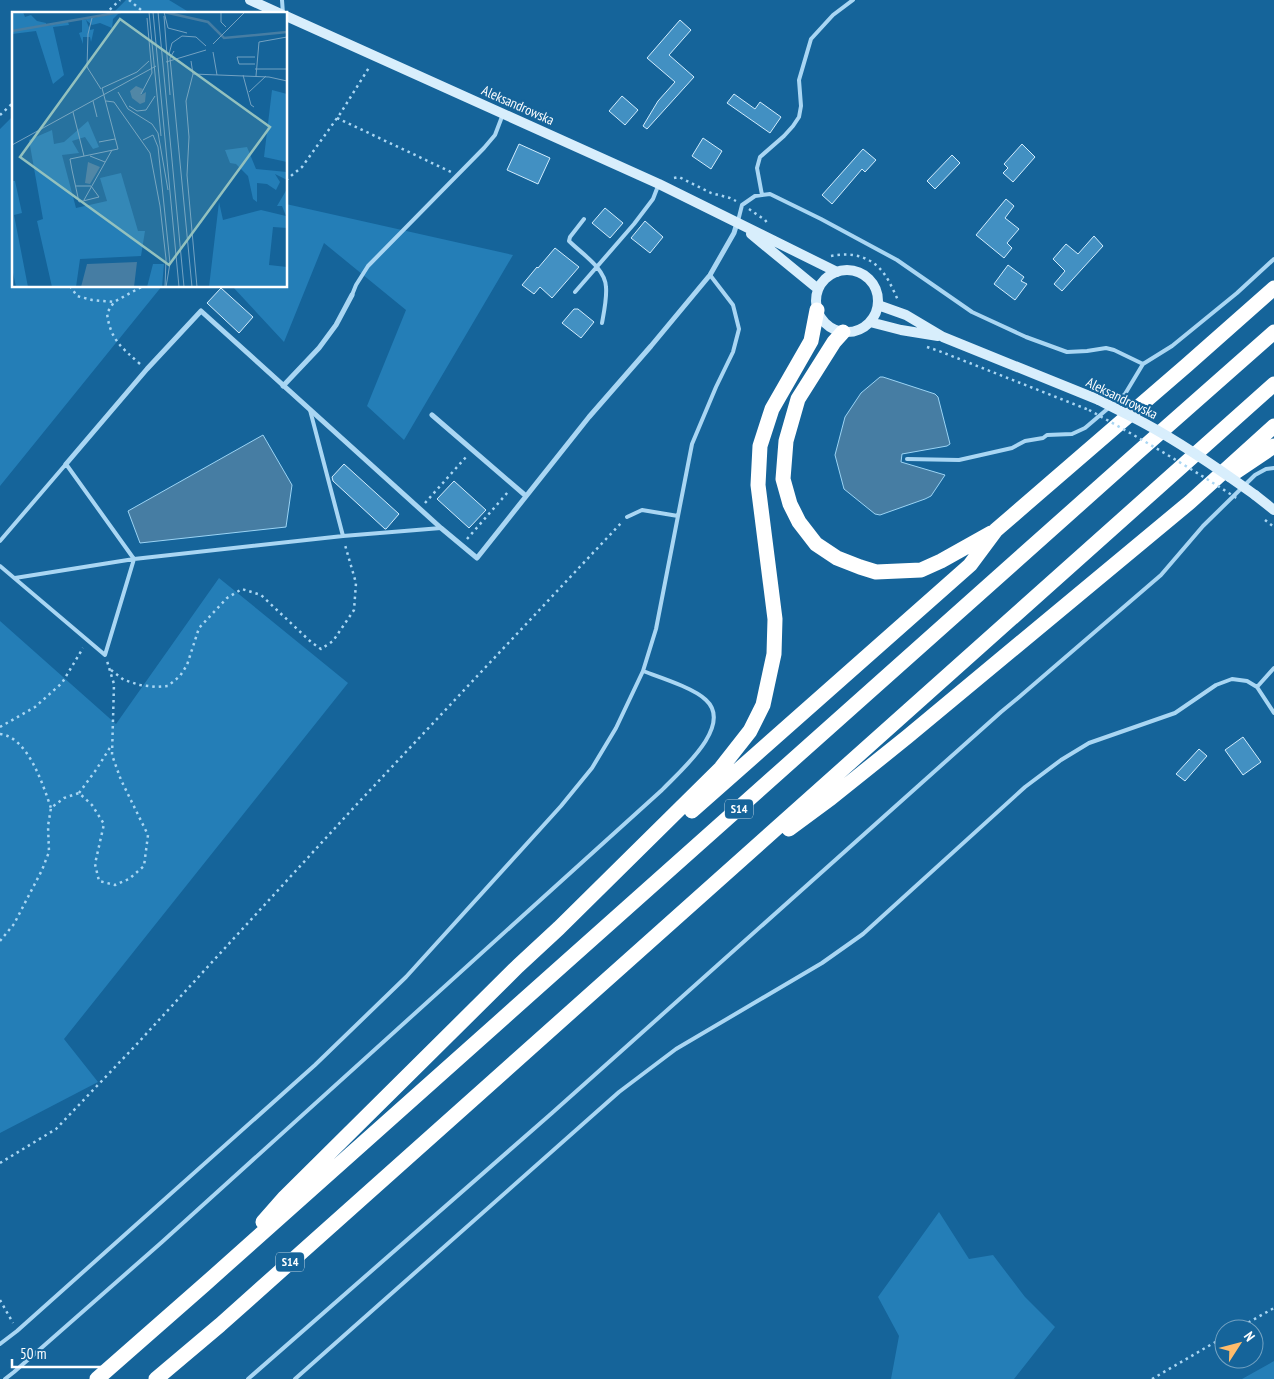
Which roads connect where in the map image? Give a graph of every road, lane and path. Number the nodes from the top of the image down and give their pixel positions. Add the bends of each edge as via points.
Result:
1 (120, 0) edge
2 (129, 0) edge
3 (250, 0) edge
4 (853, 0) edge
5 (107, 12) edge
6 (144, 12) edge
7 (277, 12) edge
8 (288, 17) edge
9 (376, 56) junction
10 (12, 104) edge
11 (503, 114) junction
12 (0, 115) edge
13 (337, 118) junction
14 (458, 175) junction
15 (288, 178) edge
16 (659, 184) junction
17 (762, 195) junction
18 (742, 205) junction
19 (584, 219) dead end
20 (737, 223) junction
21 (770, 227) dead end
22 (828, 257) dead end
23 (1274, 259) edge
24 (597, 267) junction
25 (837, 272) junction
26 (710, 274) junction
27 (71, 288) edge
28 (139, 288) edge
29 (1274, 288) edge
30 (818, 289) junction
31 (575, 292) dead end
32 (352, 295) joint
33 (899, 301) dead end
34 (114, 302) junction
35 (878, 305) junction
36 (817, 310) junction
37 (870, 322) junction
38 (602, 323) dead end
39 (843, 332) junction
40 (1274, 332) edge
41 (943, 337) junction
42 (927, 347) dead end
43 (1143, 364) junction
44 (147, 369) junction
45 (1274, 384) edge
46 (283, 386) junction
47 (310, 410) junction
48 (432, 415) dead end
49 (1274, 426) edge
50 (1274, 446) edge
51 (472, 450) junction
52 (907, 459) dead end
53 (66, 464) junction
54 (1274, 468) edge
55 (514, 485) junction
56 (526, 496) junction
57 (1240, 500) dead end
58 (1190, 502) junction
59 (420, 509) junction
60 (1274, 510) edge
61 (678, 516) junction
62 (627, 517) joint
63 (442, 528) junction
64 (996, 530) junction
65 (343, 536) junction
66 (0, 541) edge
67 (462, 545) junction
68 (134, 558) junction
69 (0, 566) edge
70 (15, 578) junction
71 (88, 640) junction
72 (105, 655) junction
73 (1274, 668) edge
74 (110, 669) junction
75 (642, 671) junction
76 (1256, 687) junction
77 (1274, 713) edge
78 (0, 727) edge
79 (0, 734) edge
80 (112, 744) junction
81 (79, 793) junction
82 (51, 808) junction
83 (713, 885) junction
84 (559, 928) junction
85 (0, 941) edge
86 (0, 1163) edge
87 (204, 1285) junction
88 (0, 1300) edge
89 (1274, 1308) edge
90 (1255, 1319) edge
91 (17, 1331) junction
92 (1214, 1343) edge
93 (0, 1344) edge
94 (5, 1379) edge
95 (97, 1379) edge
96 (156, 1379) edge
97 (248, 1379) edge
98 (295, 1379) edge
99 (1152, 1379) edge

1 - 5 path
2 - 6 path
3 - 7 main road
4 - 17 lane via 833,15 812,39 799,80 799,117 784,136 760,157 757,168
8 - 9 main road, Aleksandrowska
9 - 11 main road, Aleksandrowska
9 - 13 path
10 - 12 path
11 - 14 lane via 495,135
11 - 16 main road, Aleksandrowska
13 - 14 path
13 - 15 path via 302,167
14 - 32 lane via 368,266
16 - 18 path via 678,177
16 - 20 main road, Aleksandrowska
16 - 24 lane via 653,199
17 - 18 lane
17 - 43 lane via 770,194 897,260 972,312 1026,337 1067,352 1106,348
18 - 20 lane
18 - 21 path
19 - 24 lane via 569,241
20 - 25 main road, Aleksandrowska
20 - 26 street
20 - 30 main road, Aleksandrowska
22 - 33 path via 841,254 866,258 886,275
23 - 43 lane via 1172,346
24 - 31 lane
24 - 38 lane via 606,286
25 - 30 main road via 822,282
25 - 35 main road via 847,270 866,277 877,294
26 - 56 street
26 - 61 lane via 734,305 739,328 733,352 692,444
27 - 34 path via 77,296
28 - 34 path
29 - 64 highway
30 - 36 main road
32 - 46 street via 336,326
34 - 44 path via 107,313 109,327 121,347
35 - 37 main road
35 - 41 main road, Aleksandrowska via 906,315
36 - 39 main road via 827,325
36 - 84 highway via 811,341 772,409 760,446 758,485 775,619 774,654 763,705 750,731 721,768
37 - 39 main road via 853,332
37 - 41 main road, Aleksandrowska
39 - 64 highway via 798,399 786,441 783,479 790,504 816,544 837,558 876,572 921,570
40 - 87 highway, S14
41 - 60 main road, Aleksandrowska, bridge via 1099,400 1145,423 1212,464
42 - 57 path, bridge via 1089,410
43 - 52 lane via 1125,394 1086,428 1072,434 1047,435 1012,448 959,460
44 - 46 street via 201,311
44 - 53 street
45 - 83 highway, S14
46 - 47 street
47 - 59 street
47 - 65 lane
48 - 51 street
49 - 58 highway
50 - 58 highway
51 - 55 street
51 - 59 path
53 - 66 lane
53 - 68 lane
54 - 97 lane via 1255,475 1202,526 1161,575 1001,712
55 - 56 street
55 - 67 path
56 - 67 street via 477,558
58 - 83 highway via 907,737
59 - 63 street
61 - 62 lane via 642,510
61 - 75 lane via 656,629
62 - 86 path via 56,1129
63 - 65 lane
63 - 67 street
64 - 84 highway via 970,565
65 - 68 lane
65 - 74 path via 356,583 354,610 333,641 321,649 261,596 242,589 227,598 199,628 187,665 168,686 140,685 124,680
68 - 70 lane
68 - 72 lane
69 - 70 lane
70 - 71 lane
71 - 72 lane
71 - 78 path via 62,683 35,707
72 - 74 path
73 - 76 lane
74 - 80 path via 114,684
75 - 91 lane via 616,728 592,768 406,977 316,1065
75 - 94 lane via 694,692 713,709 714,725 707,740 687,764 177,1229
76 - 77 lane
76 - 98 lane via 1247,681 1232,679 1216,685 1175,713 1090,743 1061,760 1025,787 862,934 822,963 676,1049 619,1092
79 - 82 path via 21,746 38,770
80 - 81 path
80 - 81 path via 120,780 148,835 144,866 129,879 116,885 99,881 94,864 104,824 92,805
81 - 82 path via 64,798
82 - 85 path via 49,852 14,924
83 - 96 highway, S14
84 - 87 highway via 285,1197
87 - 95 highway, S14
88 - 91 path
89 - 90 path
91 - 93 lane
92 - 99 path

